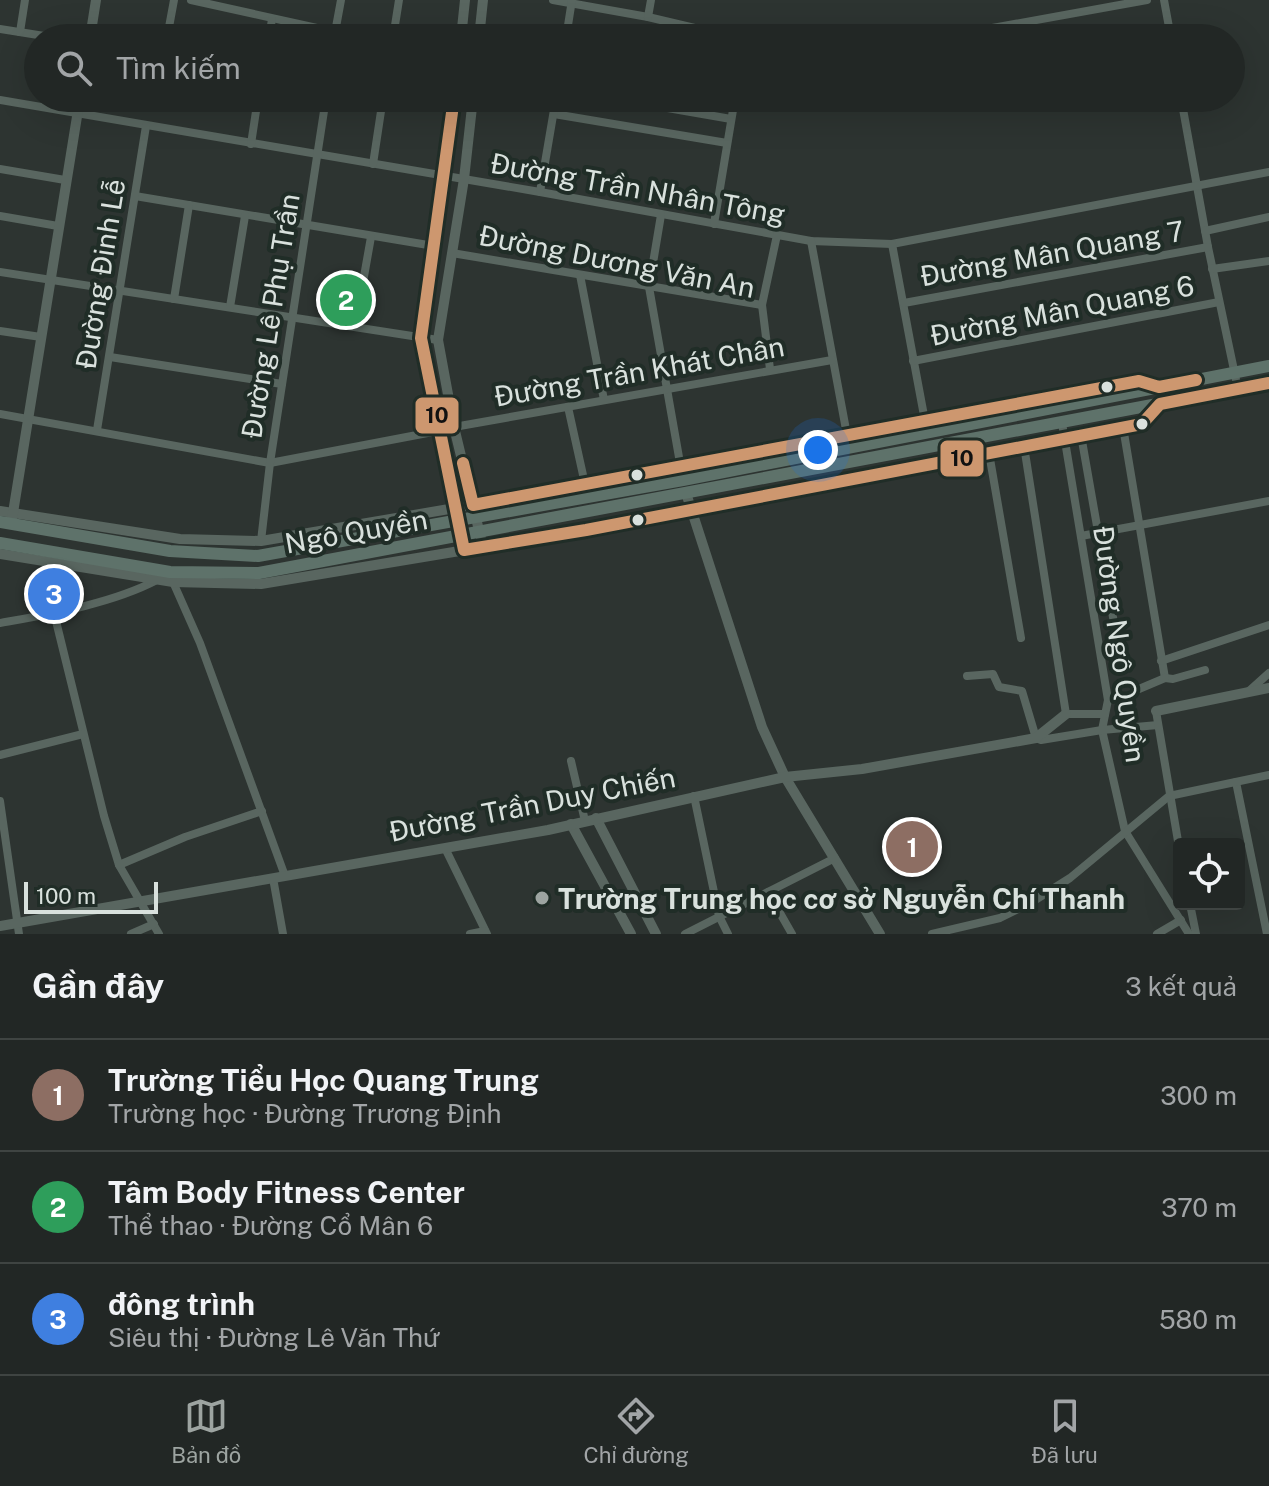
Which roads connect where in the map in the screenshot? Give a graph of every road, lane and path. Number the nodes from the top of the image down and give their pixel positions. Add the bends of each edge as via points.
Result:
1 (25, 0) edge
2 (96, 0) edge
3 (174, 0) edge
4 (191, 0) edge
5 (341, 0) edge
6 (399, 0) edge
7 (465, 0) edge
8 (483, 0) edge
9 (553, 0) edge
10 (651, 0) edge
11 (1147, 0) edge
12 (1164, 0) edge
13 (572, 1) edge
14 (648, 17) junction
15 (272, 19) junction
16 (92, 24) edge
17 (170, 24) edge
18 (271, 24) edge
19 (292, 24) edge
20 (337, 24) edge
21 (395, 24) edge
22 (462, 24) edge
23 (480, 24) edge
24 (568, 24) edge
25 (678, 24) edge
26 (1014, 24) edge
27 (1168, 24) edge
28 (0, 29) edge
29 (20, 32) junction
30 (24, 33) edge
31 (0, 100) edge
32 (24, 104) edge
33 (66, 112) edge
34 (256, 112) edge
35 (324, 112) edge
36 (381, 112) edge
37 (452, 112) edge
38 (471, 112) edge
39 (691, 112) edge
40 (732, 112) edge
41 (1184, 112) edge
42 (77, 114) junction
43 (554, 114) joint
44 (731, 119) junction
45 (146, 126) junction
46 (727, 143) junction
47 (251, 144) junction
48 (318, 155) junction
49 (373, 164) junction
50 (0, 169) edge
51 (1269, 172) edge
52 (445, 176) junction
53 (464, 179) junction
54 (65, 180) junction
55 (1197, 187) junction
56 (540, 192) junction
57 (135, 196) junction
58 (189, 205) junction
59 (661, 215) junction
60 (0, 216) edge
61 (245, 216) junction
62 (1269, 217) edge
63 (714, 224) junction
64 (58, 226) junction
65 (307, 226) junction
66 (1205, 231) junction
67 (777, 235) junction
68 (371, 237) junction
69 (811, 241) junction
70 (892, 244) junction
71 (434, 246) junction
72 (1208, 247) junction
73 (452, 253) junction
74 (1269, 261) edge
75 (1212, 269) junction
76 (0, 272) edge
77 (580, 275) junction
78 (50, 280) junction
79 (649, 287) junction
80 (121, 290) junction
81 (174, 299) junction
82 (1219, 302) junction
83 (904, 303) junction
84 (762, 305) junction
85 (230, 307) junction
86 (293, 318) junction
87 (355, 327) junction
88 (0, 331) edge
89 (41, 337) junction
90 (421, 338) junction
91 (438, 340) junction
92 (110, 357) junction
93 (832, 360) junction
94 (913, 361) junction
95 (1269, 366) edge
96 (770, 369) junction
97 (1234, 373) junction
98 (1269, 383) edge
99 (282, 384) junction
100 (1159, 387) junction
101 (666, 389) junction
102 (1238, 389) junction
103 (604, 400) junction
104 (1160, 404) junction
105 (568, 407) junction
106 (0, 414) edge
107 (29, 418) junction
108 (925, 421) junction
109 (1062, 423) junction
110 (454, 427) junction
111 (1123, 427) junction
112 (97, 430) junction
113 (438, 431) junction
114 (847, 435) junction
115 (1081, 435) junction
116 (1065, 438) junction
117 (1024, 446) junction
118 (989, 453) junction
119 (270, 463) junction
120 (683, 480) junction
121 (585, 484) junction
122 (1091, 485) junction
123 (1073, 487) junction
124 (1269, 501) edge
125 (691, 509) junction
126 (0, 511) edge
127 (474, 511) junction
128 (456, 514) junction
129 (8, 520) edge
130 (1139, 524) junction
131 (1097, 532) junction
132 (480, 533) junction
133 (461, 536) junction
134 (1081, 536) junction
135 (261, 541) junction
136 (0, 543) edge
137 (483, 547) junction
138 (464, 550) junction
139 (0, 554) edge
140 (50, 562) junction
141 (1106, 571) junction
142 (1087, 574) junction
143 (171, 577) junction
144 (157, 580) junction
145 (54, 613) junction
146 (0, 623) edge
147 (1269, 625) edge
148 (1021, 638) dead end
149 (1117, 640) dead end
150 (1161, 661) junction
151 (1205, 670) dead end
152 (1269, 673) edge
153 (967, 676) dead end
154 (1165, 678) junction
155 (1269, 688) edge
156 (1139, 689) dead end
157 (1249, 692) junction
158 (1156, 711) joint
159 (1066, 714) junction
160 (1105, 714) junction
161 (1158, 725) junction
162 (1102, 730) junction
163 (83, 734) junction
164 (1036, 738) junction
165 (0, 755) edge
166 (571, 761) dead end
167 (1269, 775) edge
168 (785, 777) junction
169 (1236, 782) junction
170 (694, 796) junction
171 (1169, 796) junction
172 (0, 801) edge
173 (262, 811) junction
174 (590, 819) junction
175 (571, 824) junction
176 (1125, 831) junction
177 (1177, 838) edge
178 (445, 848) junction
179 (835, 858) junction
180 (119, 865) junction
181 (285, 876) junction
182 (273, 878) junction
183 (768, 892) junction
184 (142, 902) junction
185 (1191, 910) edge
186 (719, 916) junction
187 (1181, 920) junction
188 (154, 924) junction
189 (0, 926) edge
190 (18, 928) edge
191 (486, 932) edge
192 (131, 934) edge
193 (159, 934) edge
194 (283, 934) edge
195 (470, 934) edge
196 (631, 934) edge
197 (656, 934) edge
198 (685, 934) edge
199 (728, 934) edge
200 (792, 934) edge
201 (880, 934) edge
202 (932, 934) edge
203 (1157, 934) edge
204 (1189, 934) edge
205 (1196, 934) edge
206 (1267, 934) edge

1 - 29 street
2 - 16 street
3 - 17 street
4 - 15 street
5 - 20 street
6 - 21 street
7 - 22 street
8 - 23 street
9 - 13 street
10 - 14 street
11 - 26 street
12 - 27 street
13 - 14 street
13 - 24 street
14 - 25 street
15 - 18 street
15 - 19 street
28 - 29 street
29 - 30 street
31 - 32 street, Đường Trần Nhân Tông
33 - 42 street, Đường Trần Nhân Tông
34 - 47 street
35 - 48 street, Đường Lê Phụ Trần
36 - 49 street
37 - 52 street
38 - 53 street
39 - 44 street
40 - 44 street
41 - 55 street
42 - 45 street, Đường Trần Nhân Tông
42 - 54 street
43 - 46 street
43 - 56 street
44 - 46 street
45 - 47 street, Đường Trần Nhân Tông
45 - 57 street, Đường Đinh Lễ
46 - 63 street
47 - 48 street, Đường Trần Nhân Tông
48 - 49 street, Đường Trần Nhân Tông
48 - 65 street, Đường Lê Phụ Trần
49 - 52 street, Đường Trần Nhân Tông
50 - 54 street
51 - 55 street, Đường Trần Nhân Tông
52 - 53 street, Đường Trần Nhân Tông
52 - 71 street
53 - 56 street, Đường Trần Nhân Tông
53 - 73 street
54 - 64 street
55 - 66 street
55 - 70 street, Đường Trần Nhân Tông
56 - 59 street, Đường Trần Nhân Tông
57 - 58 street
57 - 80 street, Đường Đinh Lễ
58 - 61 street
58 - 81 street
59 - 63 street, Đường Trần Nhân Tông
59 - 79 street
60 - 64 street
61 - 65 street
61 - 85 street
62 - 66 street
63 - 67 street, Đường Trần Nhân Tông
64 - 78 street
65 - 68 street
65 - 86 street, Đường Lê Phụ Trần
66 - 72 street
67 - 69 street, Đường Trần Nhân Tông
67 - 84 street
68 - 71 street
68 - 87 street
69 - 70 street, Đường Trần Nhân Tông
69 - 93 street
70 - 83 street
71 - 90 street
72 - 75 street
72 - 83 street, Đường Mân Quang 7
73 - 77 street, Đường Dương Văn An
73 - 91 street
74 - 75 street
75 - 82 street
76 - 78 street
77 - 79 street, Đường Dương Văn An
77 - 103 street
78 - 80 street
78 - 89 street
79 - 84 street, Đường Dương Văn An
79 - 101 street
80 - 81 street
80 - 92 street, Đường Đinh Lễ
81 - 85 street
82 - 94 street, Đường Mân Quang 6
82 - 97 street
83 - 94 street
84 - 96 street, Đường Dương Văn An
85 - 86 street
86 - 87 street
86 - 99 street, Đường Lê Phụ Trần
87 - 90 street
88 - 89 street
89 - 107 street
90 - 91 street
90 - 113 street
91 - 110 street
92 - 99 street
92 - 112 street, Đường Đinh Lễ
93 - 96 street, Đường Trần Khát Chân
93 - 114 street
94 - 108 street
95 - 97 highway
96 - 101 street, Đường Trần Khát Chân
97 - 100 highway
97 - 102 street
98 - 102 highway
99 - 119 street, Đường Lê Phụ Trần
100 - 108 street via 1139,381
100 - 120 highway, Ngô Quyền
101 - 103 street, Đường Trần Khát Chân
101 - 120 street
102 - 104 highway, Ngô Quyền
103 - 105 street, Đường Trần Khát Chân
104 - 109 highway, Ngô Quyền
104 - 111 street via 1142,424
105 - 110 street, Đường Trần Khát Chân
105 - 121 street
106 - 107 street
107 - 112 street
107 - 129 street
108 - 114 street
109 - 116 street, Đường Ngô Quyền
109 - 120 highway, Ngô Quyền
110 - 127 street
111 - 115 street
111 - 130 street, Đường Ngô Quyền
112 - 119 street
113 - 119 street
113 - 128 street
114 - 120 street
115 - 116 street
115 - 122 street
116 - 117 street
116 - 123 street, Đường Ngô Quyền
117 - 118 street
117 - 159 street
118 - 125 street
118 - 148 street
119 - 135 street, Đường Lê Phụ Trần
120 - 121 street
120 - 125 street
120 - 127 highway, Ngô Quyền
120 - 132 highway, Ngô Quyền
121 - 127 street
122 - 123 street
122 - 131 street
123 - 134 street, Đường Ngô Quyền
124 - 130 street
125 - 137 street
125 - 168 street via 762,727
126 - 129 street
127 - 128 highway, Ngô Quyền
127 - 132 street
128 - 129 highway, Ngô Quyền via 258,556 170,551
128 - 133 street
128 - 135 street
129 - 135 street via 180,539
130 - 131 street
130 - 150 street, Đường Ngô Quyền
131 - 134 street
131 - 141 street
132 - 133 highway, Ngô Quyền
132 - 137 street
133 - 138 street
133 - 143 highway, Ngô Quyền via 259,573
134 - 142 street, Đường Ngô Quyền
136 - 143 highway, Ngô Quyền
137 - 138 street
138 - 143 street via 261,584
139 - 140 street
140 - 144 street
140 - 145 street
141 - 142 street
141 - 149 street
142 - 160 street, Đường Ngô Quyền via 1108,700
143 - 144 street
143 - 173 street
144 - 145 street
145 - 146 street
145 - 163 street
147 - 150 street
150 - 154 street, Đường Ngô Quyền
151 - 154 street, Đường Ngô Quyền
152 - 157 street
153 - 164 street via 993,674 999,687 1022,691
154 - 156 street
155 - 157 street
157 - 158 street
158 - 161 street
159 - 160 street
159 - 164 street, Đường Trần Duy Chiến
160 - 162 street, Đường Ngô Quyền
161 - 162 street
161 - 171 street
162 - 164 street
162 - 176 street, Đường Ngô Quyền
163 - 165 street
163 - 180 street
164 - 168 street, Đường Trần Duy Chiến
166 - 174 street
167 - 169 street
168 - 170 street, Đường Trần Duy Chiến
168 - 179 street
169 - 171 street
169 - 206 street
170 - 174 street, Đường Trần Duy Chiến
170 - 186 street
171 - 176 street
171 - 177 street
172 - 190 street
173 - 180 street
173 - 181 street
174 - 175 street, Đường Trần Duy Chiến
174 - 197 street
175 - 178 street, Đường Trần Duy Chiến
175 - 196 street
176 - 187 street, Đường Ngô Quyền
176 - 202 street via 1032,902 1000,918
178 - 181 street, Đường Trần Duy Chiến
178 - 191 street
179 - 183 street
179 - 201 street
180 - 184 street
181 - 182 street, Đường Trần Duy Chiến
182 - 184 street, Đường Trần Duy Chiến
182 - 194 street
183 - 186 street
183 - 200 street
184 - 188 street
184 - 190 street, Đường Trần Duy Chiến
185 - 205 street
186 - 198 street
186 - 199 street
187 - 203 street
187 - 204 street, Đường Ngô Quyền
188 - 192 street
188 - 193 street
189 - 190 street, Đường Trần Duy Chiến
191 - 195 street

